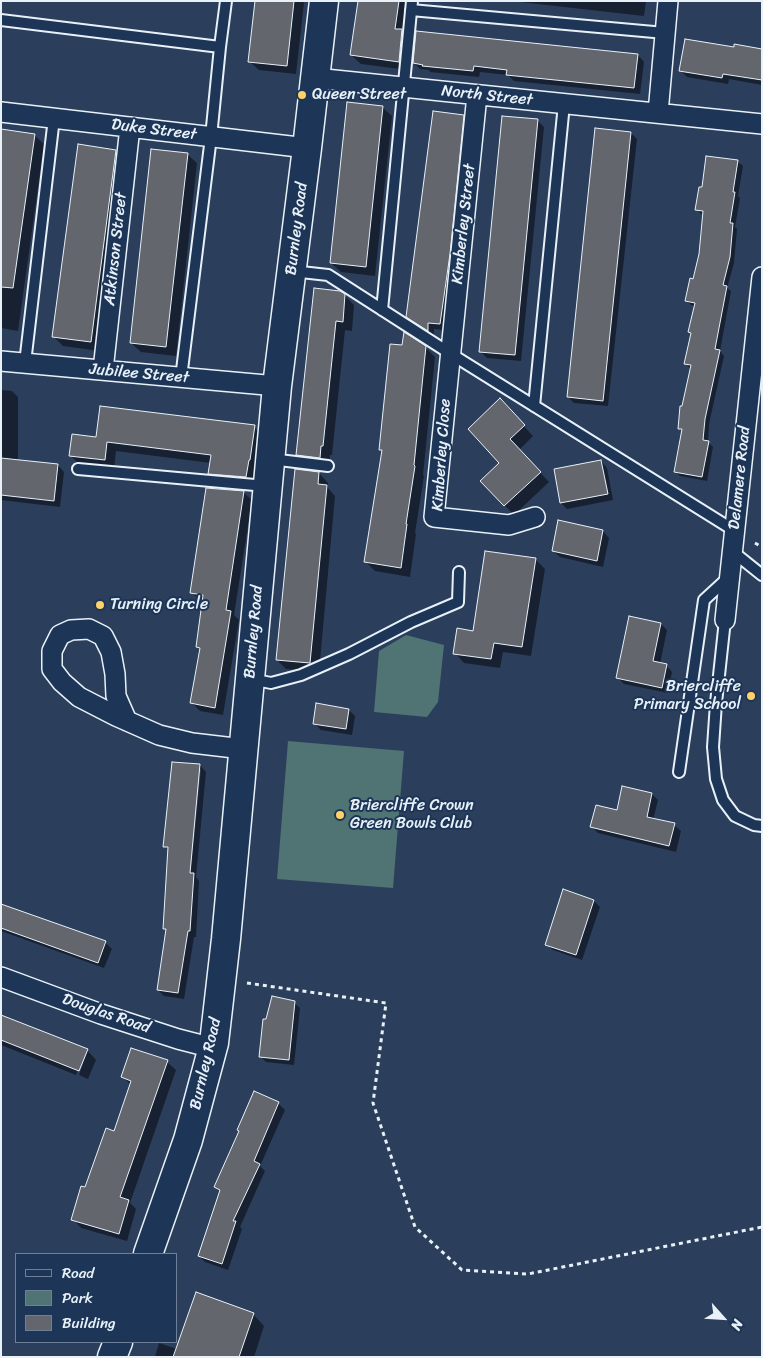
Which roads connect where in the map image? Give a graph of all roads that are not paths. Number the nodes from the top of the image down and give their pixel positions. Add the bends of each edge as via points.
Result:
1 (226, 1) edge
2 (324, 1) edge
3 (668, 1) edge
4 (411, 6) edge
5 (1, 20) edge
6 (666, 33) junction
7 (220, 47) junction
8 (315, 78) junction
9 (403, 88) junction
10 (477, 95) junction
11 (564, 104) junction
12 (1, 112) edge
13 (658, 113) junction
14 (54, 118) junction
15 (762, 124) edge
16 (130, 127) junction
17 (211, 137) junction
18 (307, 148) junction
19 (291, 271) junction
20 (762, 277) edge
21 (382, 310) junction
22 (450, 354) junction
23 (1, 361) edge
24 (24, 363) junction
25 (103, 370) junction
26 (181, 378) junction
27 (277, 386) junction
28 (534, 406) junction
29 (753, 440) edge
30 (270, 459) junction
31 (328, 466) dead end
32 (78, 469) dead end
33 (267, 486) junction
34 (535, 517) dead end
35 (735, 531) junction
36 (732, 551) junction
37 (459, 572) dead end
38 (762, 575) edge
39 (730, 576) junction
40 (726, 620) joint
41 (250, 678) junction
42 (127, 721) junction
43 (243, 749) junction
44 (679, 772) dead end
45 (762, 826) edge
46 (1, 977) edge
47 (213, 1048) junction
48 (148, 1253) edge
49 (118, 1343) edge
50 (112, 1357) edge

1 - 7 lane
2 - 8 street, Burnley Road
3 - 6 street
4 - 6 lane
4 - 9 lane
5 - 7 lane
6 - 13 street
7 - 17 lane
8 - 9 street, North Street
8 - 18 street, Burnley Road
9 - 10 street, North Street
9 - 21 lane
10 - 11 street, North Street
10 - 22 street, Kimberley Street
11 - 13 street, North Street
11 - 28 lane
12 - 14 street, Duke Street
13 - 15 street, North Street
14 - 16 street, Duke Street
14 - 24 lane
16 - 17 street, Duke Street
16 - 25 street, Atkinson Street
17 - 18 street, Duke Street
17 - 26 lane
18 - 19 street, Burnley Road
19 - 21 lane via 328,275
19 - 27 street, Burnley Road
20 - 29 street, Delamere Road
21 - 22 lane
22 - 28 lane
22 - 34 street, Kimberley Close via 434,518 509,525
23 - 24 street, Jubilee Street
24 - 25 street, Jubilee Street
25 - 26 street, Jubilee Street
26 - 27 street, Jubilee Street
27 - 30 street, Burnley Road
28 - 35 lane
29 - 35 street, Delamere Road
30 - 31 lane
30 - 33 street, Burnley Road
32 - 33 lane
33 - 41 street, Burnley Road
35 - 36 street, Delamere Road
36 - 38 lane
36 - 39 street, Delamere Road
37 - 41 lane via 458,602 301,675 271,683
39 - 40 street, Delamere Road
39 - 44 lane via 704,600
40 - 45 lane via 713,747 716,778 723,800 735,816
41 - 43 street, Burnley Road
42 - 42 street via 80,697 62,682 52,669 52,651 60,635 71,630 90,629 103,636 111,652 116,696
42 - 43 street via 159,735 192,743
43 - 47 street, Burnley Road
46 - 47 street, Douglas Road via 101,1014
47 - 48 street, Burnley Road via 188,1140
49 - 50 street

